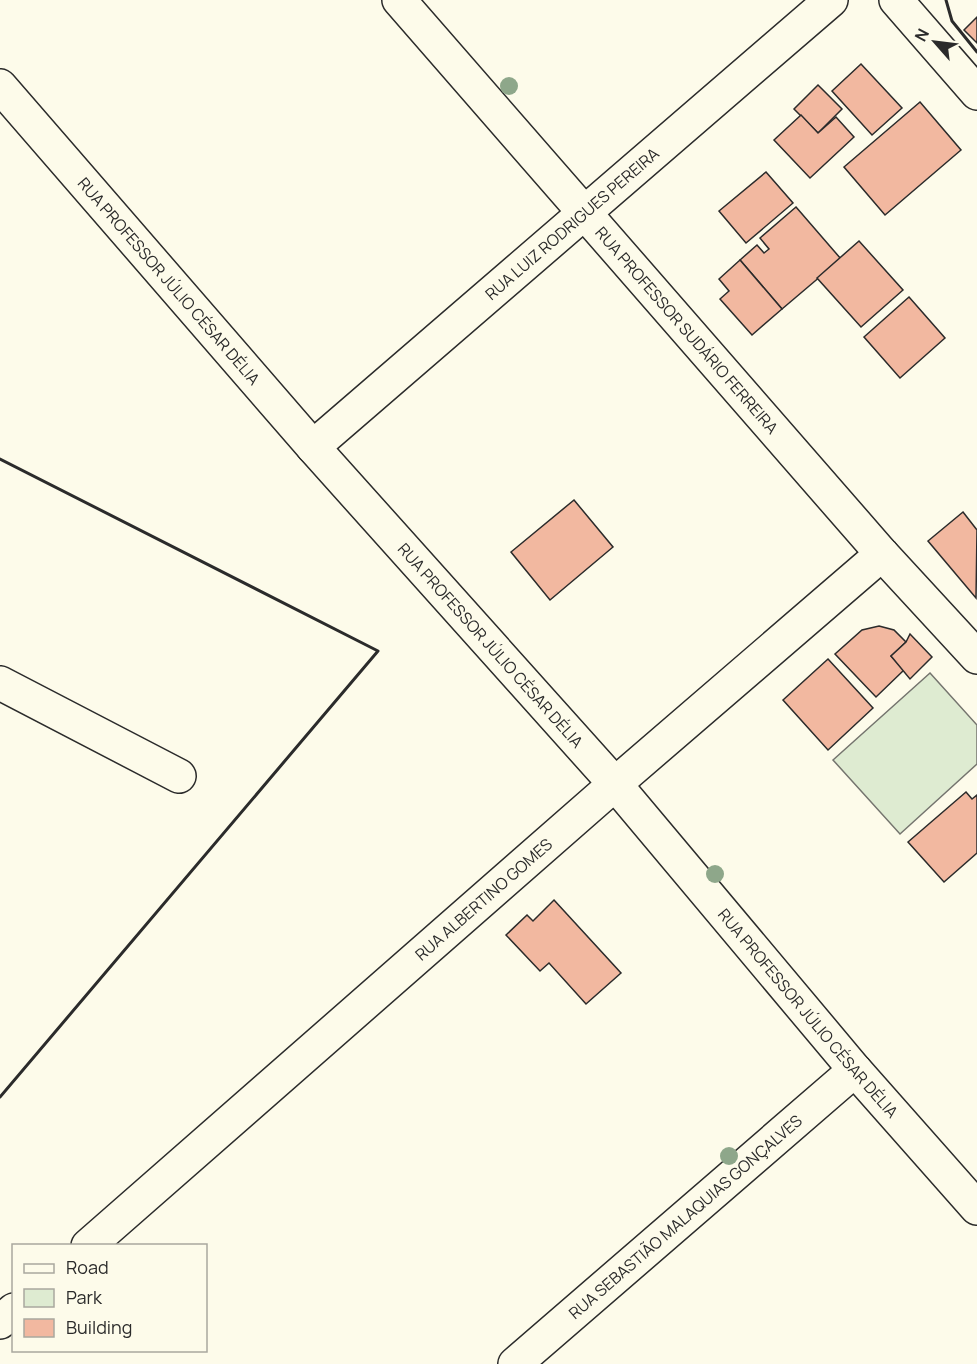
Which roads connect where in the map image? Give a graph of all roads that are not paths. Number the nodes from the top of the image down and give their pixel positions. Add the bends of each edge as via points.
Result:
1 (399, 0) edge
2 (831, 0) edge
3 (896, 0) edge
4 (0, 86) edge
5 (977, 93) edge
6 (584, 214) junction
7 (313, 447) junction
8 (882, 554) junction
9 (977, 657) edge
10 (0, 683) edge
11 (179, 777) dead end
12 (615, 784) junction
13 (855, 1070) junction
14 (977, 1208) edge
15 (89, 1244) edge
16 (12, 1312) edge
17 (0, 1322) edge
18 (515, 1364) edge

1 - 6 street, RUA PROFESSOR SUDÁRIO FERREIRA
2 - 6 street, RUA LUIZ RODRIGUES PEREIRA
3 - 5 street
4 - 7 street, RUA PROFESSOR JÚLIO CÉSAR DÉLIA
6 - 7 street, RUA LUIZ RODRIGUES PEREIRA
6 - 8 street, RUA PROFESSOR SUDÁRIO FERREIRA
7 - 12 street, RUA PROFESSOR JÚLIO CÉSAR DÉLIA
8 - 9 street, RUA PROFESSOR SUDÁRIO FERREIRA
8 - 12 street, RUA ALBERTINO GOMES
10 - 11 street
12 - 13 street, RUA PROFESSOR JÚLIO CÉSAR DÉLIA
12 - 15 street, RUA ALBERTINO GOMES
13 - 14 street, RUA PROFESSOR JÚLIO CÉSAR DÉLIA
13 - 18 street, RUA SEBASTIÃO MALAQUIAS GONÇALVES
16 - 17 street

